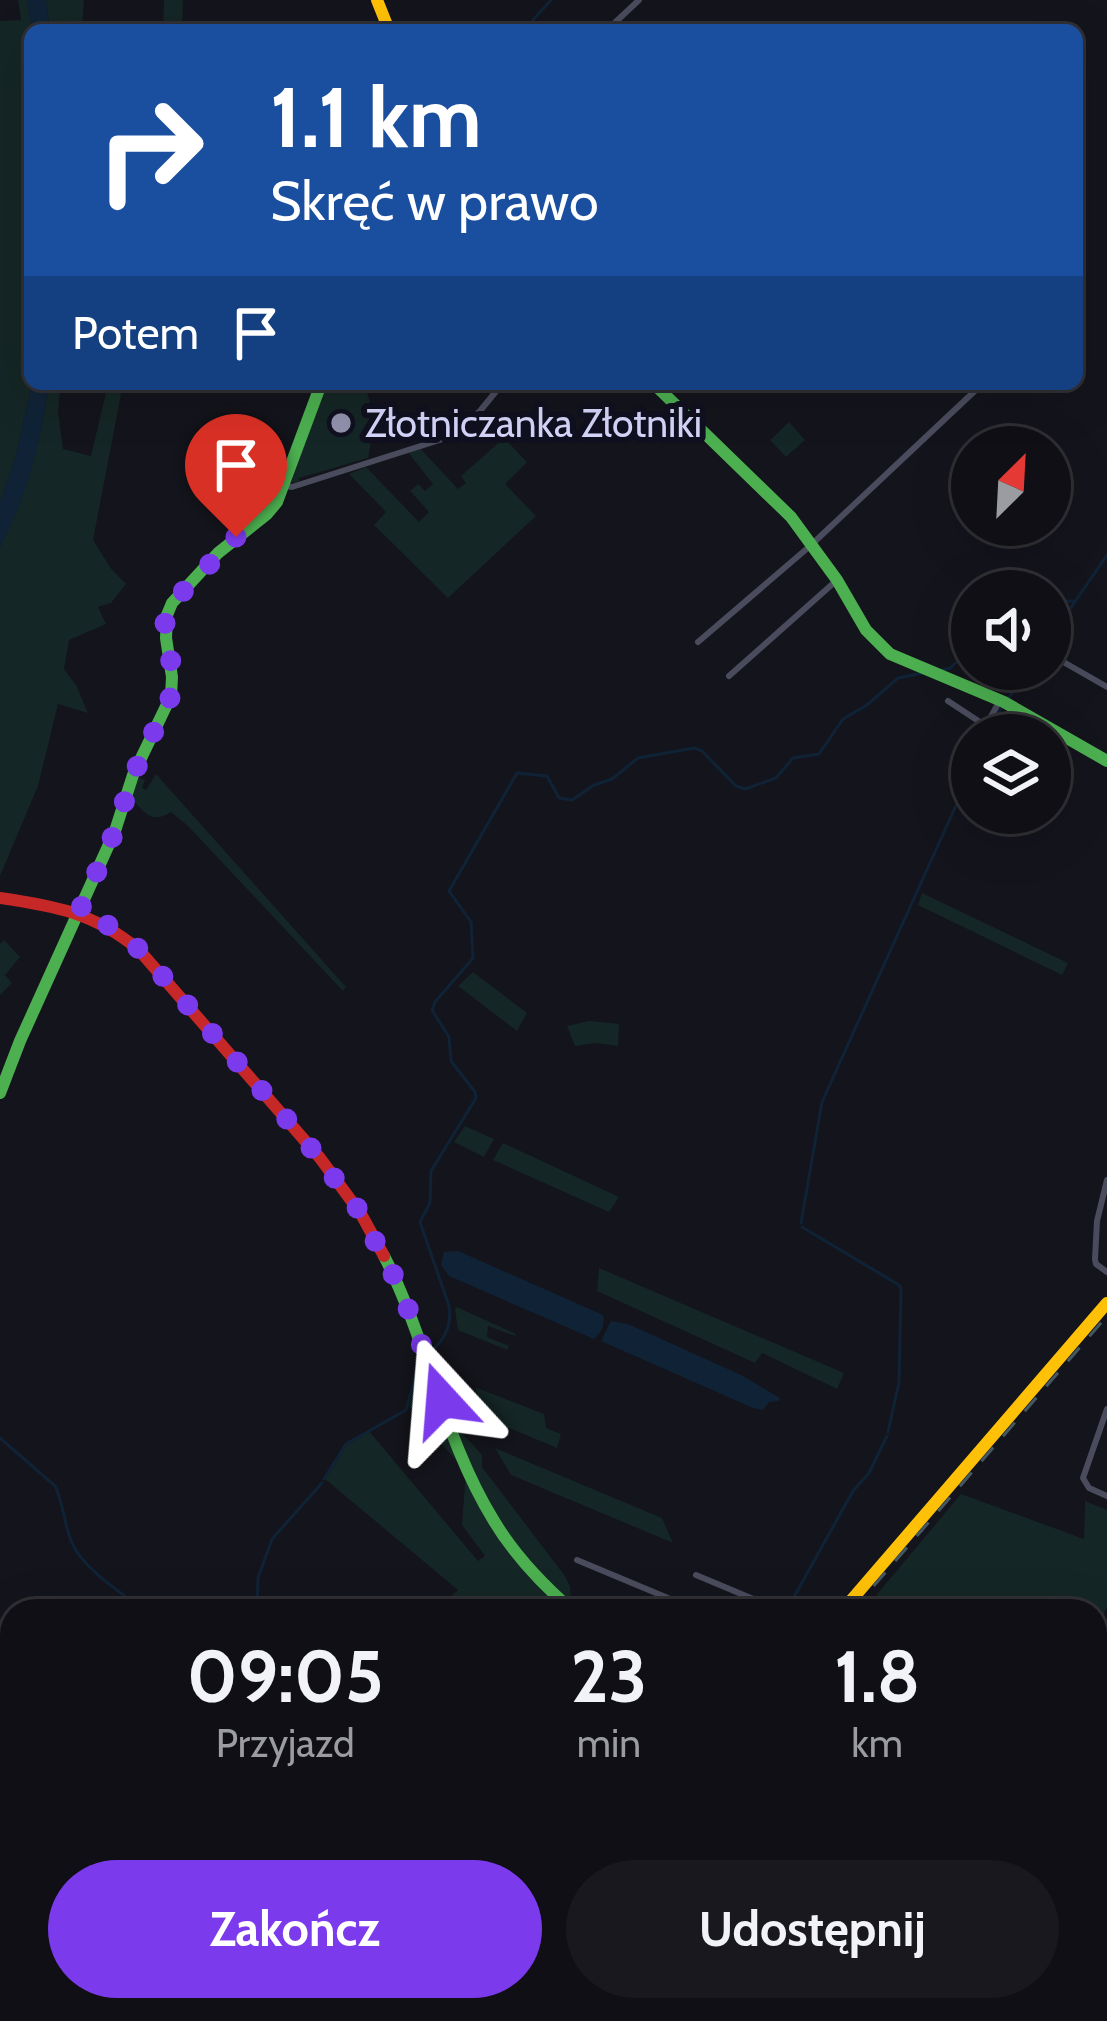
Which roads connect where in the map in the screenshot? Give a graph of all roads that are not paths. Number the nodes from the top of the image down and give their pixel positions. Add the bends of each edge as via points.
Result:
1 (639, 0) edge
2 (613, 24) edge
3 (319, 390) edge
4 (497, 390) edge
5 (660, 390) edge
6 (976, 390) edge
7 (286, 486) junction
8 (812, 543) junction
9 (837, 580) junction
10 (698, 642) dead end
11 (1071, 666) edge
12 (729, 676) dead end
13 (1107, 687) edge
14 (1000, 700) junction
15 (948, 701) dead end
16 (1107, 761) edge
17 (0, 898) edge
18 (79, 912) junction
19 (0, 1093) edge
20 (1107, 1180) edge
21 (1107, 1272) edge
22 (1107, 1303) edge
23 (1107, 1408) edge
24 (1107, 1496) edge
25 (577, 1560) dead end
26 (696, 1574) dead end
27 (560, 1599) edge
28 (670, 1599) edge
29 (754, 1599) edge
30 (852, 1599) edge

1 - 2 street
3 - 7 street
4 - 7 street via 452,436
5 - 8 street
6 - 8 street
7 - 18 street via 166,614 171,696
8 - 9 street
8 - 10 street
9 - 12 street
9 - 14 street via 890,654
11 - 13 street
14 - 15 street via 986,726
14 - 16 street
17 - 18 street
18 - 19 street
18 - 27 street via 140,950 334,1176 400,1287 486,1508
20 - 21 street via 1095,1245 1096,1264
22 - 30 street
23 - 24 street via 1083,1478
25 - 28 street
26 - 29 street

